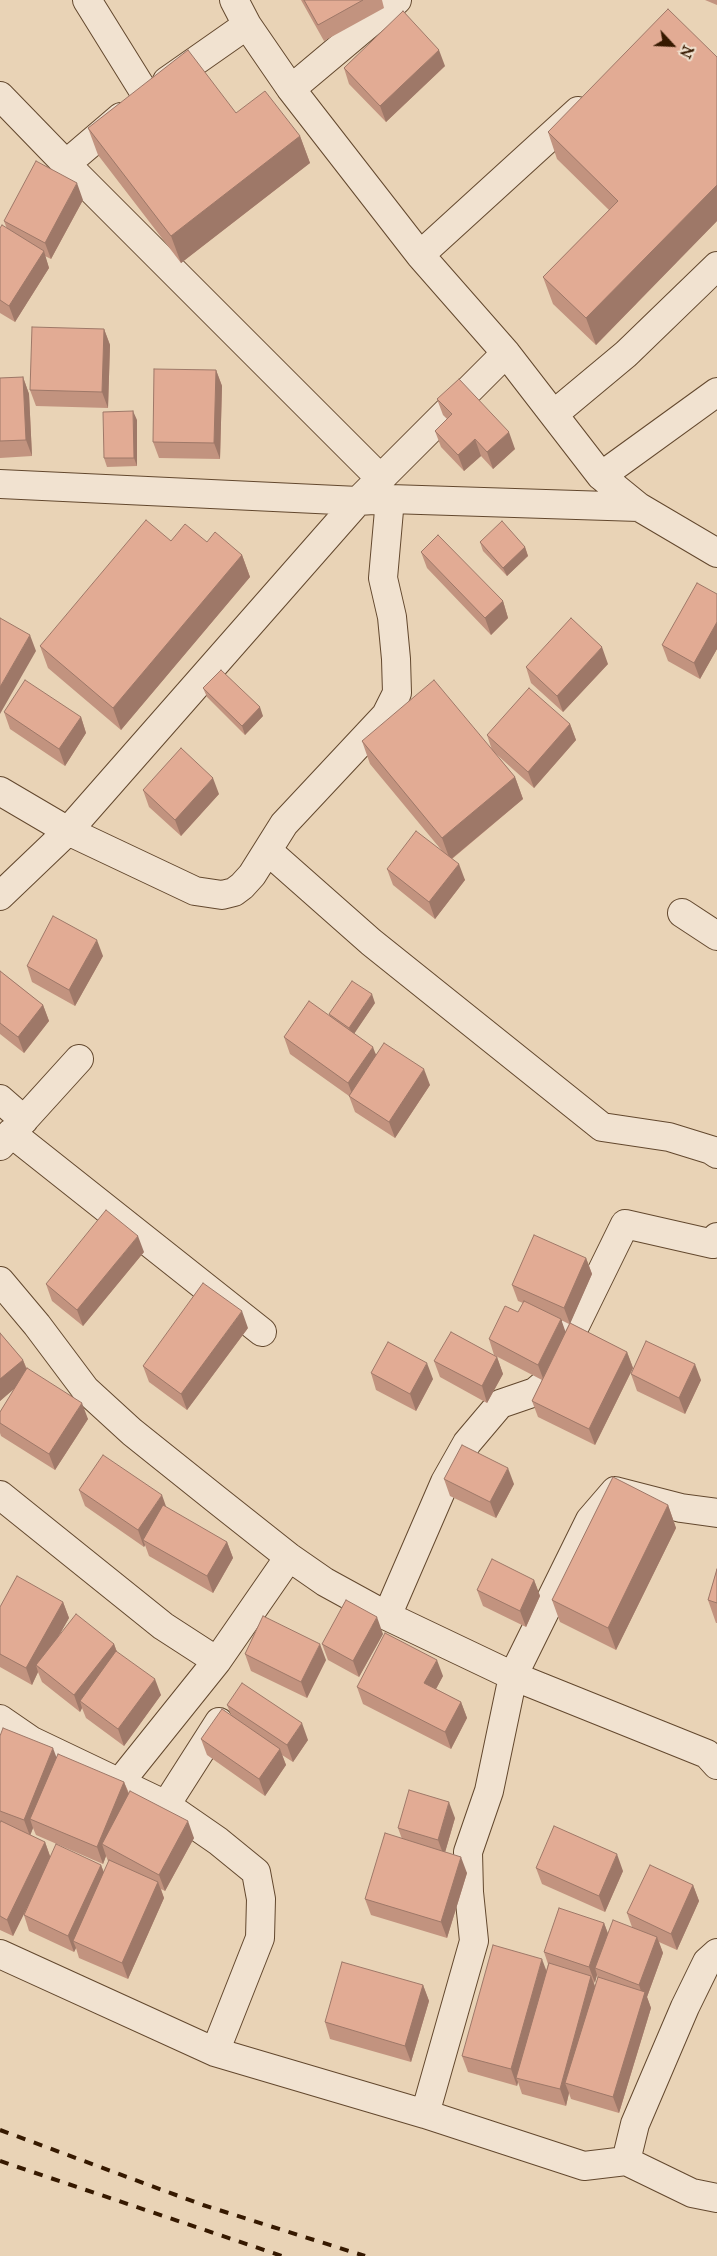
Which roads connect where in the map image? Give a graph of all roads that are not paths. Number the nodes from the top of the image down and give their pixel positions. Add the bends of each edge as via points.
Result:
1 (87, 0) edge
2 (234, 0) edge
3 (397, 0) edge
4 (248, 25) junction
5 (291, 89) junction
6 (599, 92) edge
7 (0, 96) edge
8 (146, 96) junction
9 (66, 164) junction
10 (420, 255) junction
11 (717, 266) edge
12 (506, 353) junction
13 (717, 392) edge
14 (554, 414) junction
15 (601, 476) junction
16 (0, 484) edge
17 (385, 489) junction
18 (358, 501) junction
19 (639, 507) junction
20 (717, 553) edge
21 (0, 791) edge
22 (68, 831) junction
23 (268, 851) junction
24 (0, 896) edge
25 (682, 914) dead end
26 (717, 936) edge
27 (79, 1058) dead end
28 (0, 1099) edge
29 (12, 1133) edge
30 (717, 1154) edge
31 (717, 1237) edge
32 (0, 1280) edge
33 (262, 1332) dead end
34 (0, 1495) edge
35 (717, 1513) edge
36 (289, 1557) junction
37 (387, 1616) junction
38 (217, 1661) junction
39 (513, 1676) junction
40 (0, 1719) edge
41 (219, 1722) edge
42 (717, 1765) edge
43 (120, 1782) junction
44 (166, 1805) junction
45 (717, 1953) edge
46 (0, 1954) edge
47 (215, 2052) junction
48 (425, 2114) junction
49 (626, 2161) junction
50 (717, 2198) edge

1 - 8 street
2 - 4 street
3 - 5 street
4 - 5 street
4 - 8 street
5 - 10 street
6 - 10 street
7 - 9 street
8 - 9 street
9 - 17 street
10 - 12 street
11 - 14 street via 626,354
12 - 14 street
12 - 17 street
13 - 15 street
14 - 15 street
15 - 19 street
16 - 18 street
17 - 18 street
17 - 19 street
17 - 23 street via 382,578 392,617 397,692 386,716 284,824
18 - 22 street
19 - 20 street
21 - 22 street
22 - 23 street via 164,878 195,891 213,894 234,892 242,886
22 - 24 street
23 - 30 street via 371,942 602,1127 669,1137
25 - 26 street
27 - 29 street
28 - 29 street
29 - 33 street
31 - 37 street via 713,1244 625,1224 548,1380 535,1392 500,1404 467,1443 445,1482
32 - 36 street via 85,1389 132,1432
34 - 38 street via 163,1626
35 - 39 street via 681,1508 615,1491 590,1520
36 - 37 street via 325,1582
36 - 38 street
37 - 39 street
38 - 43 street
39 - 42 street via 707,1754
39 - 48 street via 489,1791 468,1852 474,1941
40 - 43 street via 32,1741
41 - 44 street
43 - 44 street
44 - 47 street via 256,1872 261,1900 260,1938
45 - 49 street via 707,1962 685,2007 635,2124
46 - 47 street
47 - 48 street
48 - 49 street via 584,2166
49 - 50 street via 692,2193

